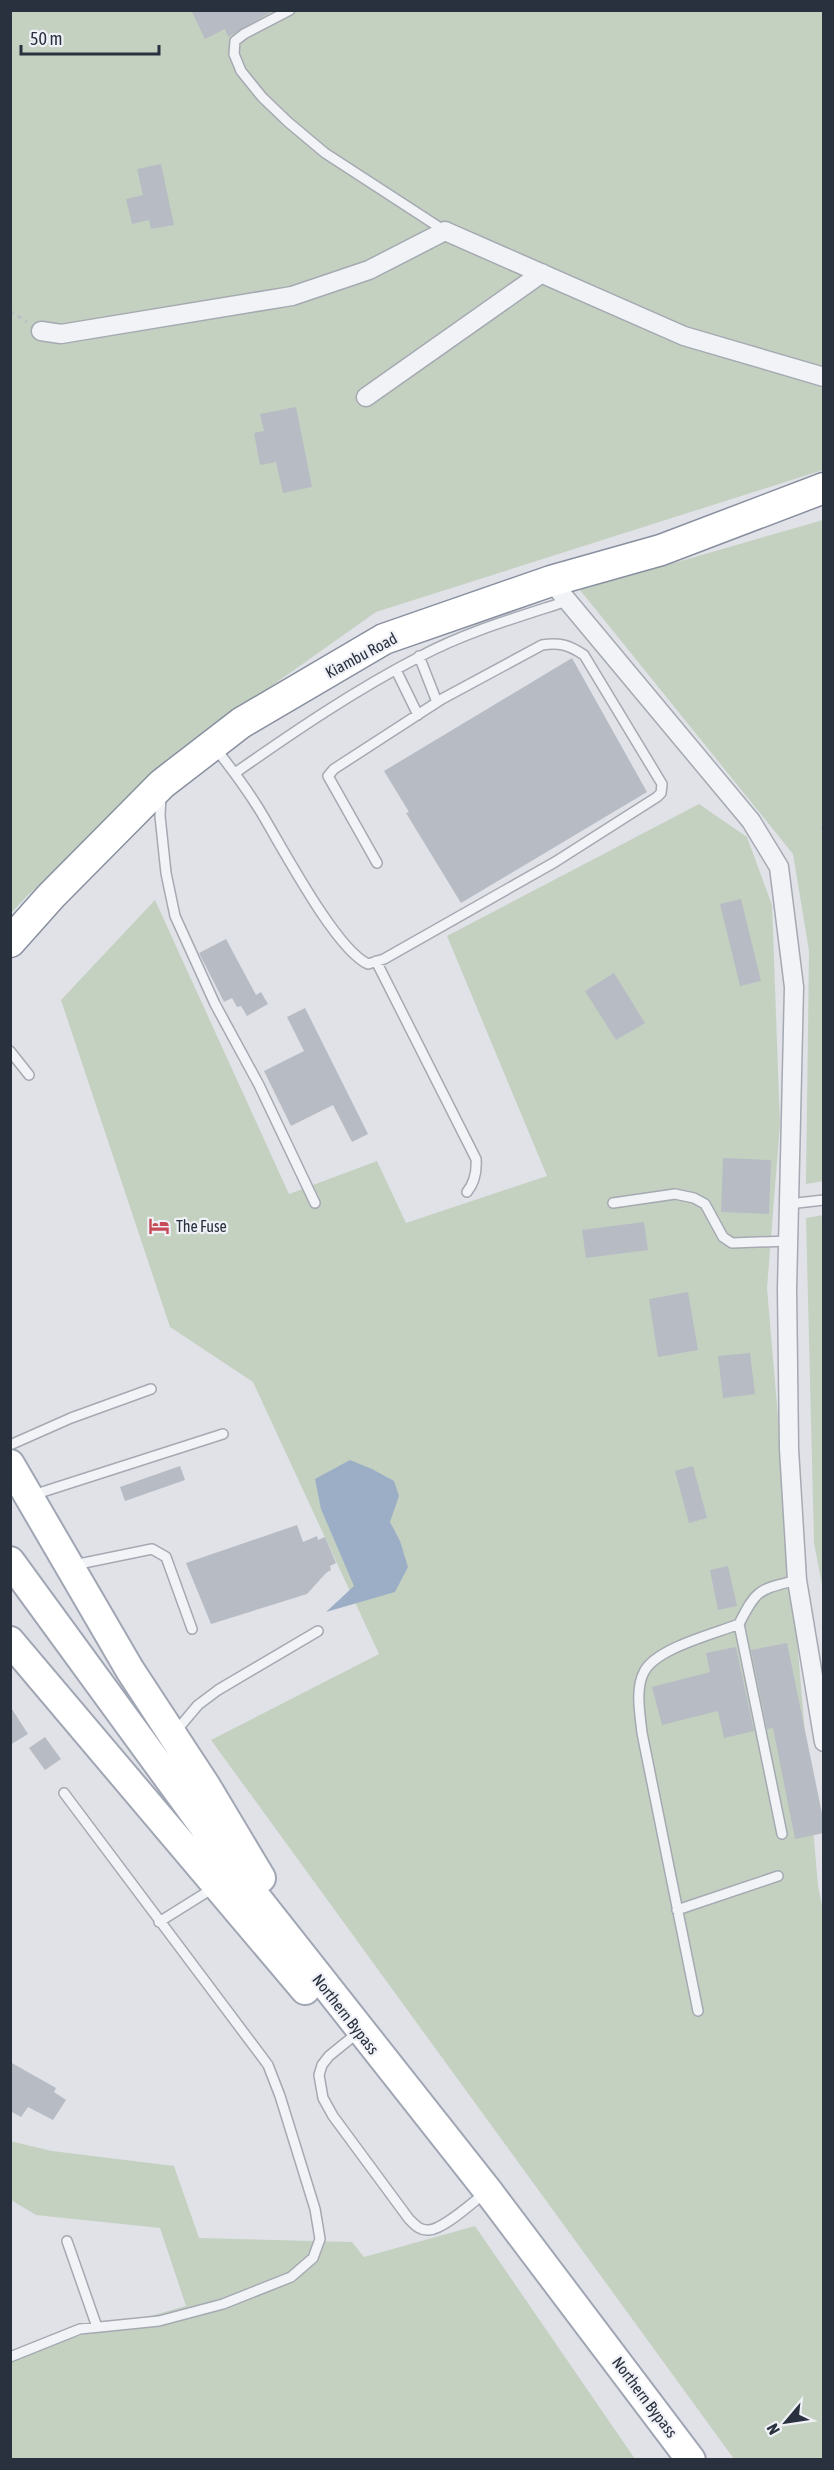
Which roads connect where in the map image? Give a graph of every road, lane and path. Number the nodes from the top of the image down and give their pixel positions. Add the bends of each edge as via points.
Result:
1 (290, 10) edge
2 (445, 231) junction
3 (542, 273) junction
4 (41, 331) dead end
5 (824, 377) edge
6 (366, 397) dead end
7 (824, 489) edge
8 (559, 591) junction
9 (419, 656) junction
10 (396, 670) junction
11 (437, 702) junction
12 (418, 715) junction
13 (213, 745) junction
14 (235, 773) junction
15 (162, 784) junction
16 (824, 824) edge
17 (822, 830) edge
18 (377, 862) dead end
19 (10, 942) edge
20 (376, 961) junction
21 (10, 1051) edge
22 (29, 1075) dead end
23 (466, 1192) dead end
24 (824, 1200) edge
25 (315, 1203) dead end
26 (613, 1203) dead end
27 (788, 1204) junction
28 (788, 1241) junction
29 (150, 1389) dead end
30 (223, 1434) dead end
31 (10, 1445) edge
32 (10, 1464) edge
33 (28, 1496) junction
34 (10, 1561) edge
35 (69, 1566) junction
36 (797, 1580) junction
37 (739, 1624) junction
38 (192, 1629) dead end
39 (318, 1631) dead end
40 (10, 1641) edge
41 (173, 1736) junction
42 (824, 1742) edge
43 (64, 1793) dead end
44 (782, 1834) dead end
45 (778, 1876) dead end
46 (216, 1886) junction
47 (677, 1910) junction
48 (159, 1922) junction
49 (308, 1965) junction
50 (698, 2012) dead end
51 (350, 2039) junction
52 (418, 2105) junction
53 (488, 2191) junction
54 (67, 2241) dead end
55 (97, 2327) junction
56 (10, 2357) edge
57 (691, 2460) edge

1 - 2 lane via 235,41 234,54 241,71 271,105 325,153
2 - 3 street
2 - 4 street via 369,270 292,296 62,334
3 - 5 street via 684,336
3 - 6 street
7 - 8 highway, Kiambu Road
8 - 9 lane
8 - 13 highway, Kiambu Road via 384,639 241,723
8 - 27 street via 751,821 779,867 794,987
9 - 10 lane
9 - 11 lane
10 - 12 lane
10 - 14 lane via 316,716
11 - 12 lane
11 - 20 lane via 542,645 569,645 584,655 662,784 661,793 555,862
12 - 18 lane via 328,776
13 - 14 lane
13 - 15 highway, Kiambu Road
14 - 20 lane via 340,940 358,960 368,964
15 - 19 highway, Kiambu Road
15 - 25 lane via 162,839 175,916
16 - 17 path
20 - 23 lane via 476,1159 473,1184
21 - 22 lane
24 - 27 lane
26 - 28 lane via 675,1194 694,1198 705,1204 723,1237 732,1243
27 - 28 street
28 - 36 street via 789,1449
29 - 31 lane
30 - 33 lane
32 - 33 main road
33 - 35 main road
34 - 49 main road, Northern Bypass
35 - 38 lane via 152,1549 159,1552 166,1557
35 - 41 main road
36 - 37 lane via 758,1592
36 - 42 street
37 - 44 lane
37 - 47 lane via 668,1652 651,1661 643,1674 639,1700 642,1732
39 - 41 lane via 218,1690 198,1705
40 - 46 main road
41 - 49 main road via 256,1868
43 - 48 lane
45 - 47 lane
46 - 48 lane
46 - 51 main road
47 - 50 lane
48 - 55 lane via 268,2065 315,2209 320,2239 313,2258 291,2277 223,2304 159,2321
49 - 52 main road, Northern Bypass
51 - 52 main road
51 - 53 lane via 322,2065 319,2075 323,2098 418,2228 429,2230 442,2225
52 - 53 main road, Northern Bypass
53 - 57 main road, Northern Bypass
54 - 55 lane
55 - 56 lane via 80,2329

